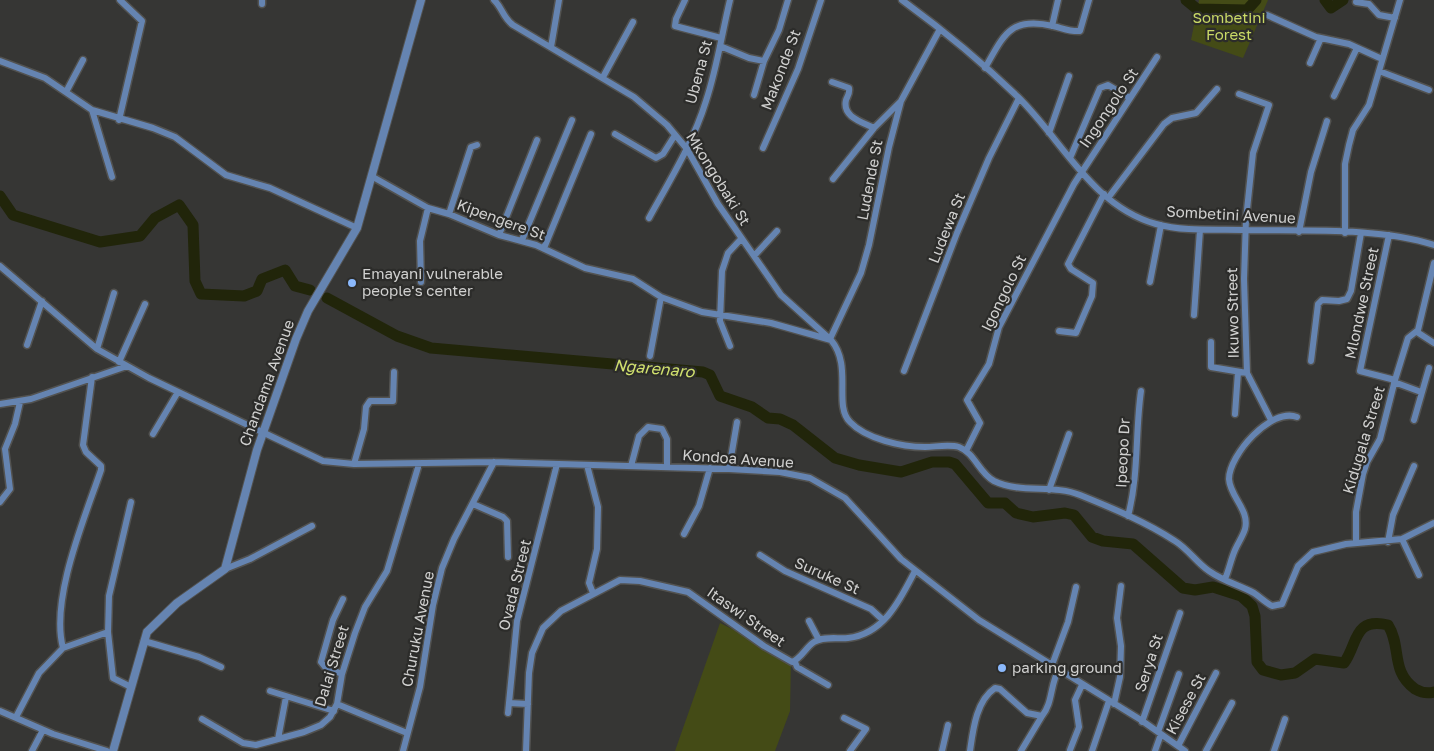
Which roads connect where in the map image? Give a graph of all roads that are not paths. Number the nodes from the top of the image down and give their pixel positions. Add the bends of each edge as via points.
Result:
1 (120, 0) edge
2 (421, 0) edge
3 (494, 0) edge
4 (559, 0) edge
5 (685, 0) edge
6 (730, 0) edge
7 (788, 0) edge
8 (821, 0) edge
9 (902, 0) edge
10 (1058, 0) edge
11 (1089, 0) edge
12 (1400, 0) edge
13 (1356, 2) dead end
14 (1267, 15) dead end
15 (1395, 18) junction
16 (633, 22) dead end
17 (1052, 26) junction
18 (940, 29) junction
19 (721, 38) junction
20 (1321, 38) junction
21 (720, 46) junction
22 (551, 47) junction
23 (1357, 48) junction
24 (1158, 57) dead end
25 (1382, 59) junction
26 (83, 60) dead end
27 (0, 61) edge
28 (764, 61) junction
29 (1310, 63) dead end
30 (985, 68) junction
31 (1379, 70) junction
32 (1069, 76) dead end
33 (603, 77) junction
34 (832, 82) dead end
35 (1217, 89) dead end
36 (1429, 90) dead end
37 (66, 92) junction
38 (1239, 94) dead end
39 (754, 95) dead end
40 (1334, 96) dead end
41 (1019, 98) junction
42 (1130, 98) junction
43 (901, 101) junction
44 (92, 110) junction
45 (119, 120) junction
46 (572, 120) dead end
47 (1327, 121) dead end
48 (874, 128) junction
49 (1049, 132) junction
50 (591, 134) dead end
51 (614, 134) dead end
52 (675, 135) junction
53 (537, 140) dead end
54 (478, 145) dead end
55 (763, 148) dead end
56 (687, 149) junction
57 (1070, 158) junction
58 (1081, 172) junction
59 (112, 177) dead end
60 (373, 178) junction
61 (833, 180) dead end
62 (1106, 196) junction
63 (428, 208) junction
64 (449, 214) junction
65 (649, 218) dead end
66 (1161, 225) junction
67 (357, 228) junction
68 (1200, 230) junction
69 (1246, 230) junction
70 (777, 231) dead end
71 (1299, 232) junction
72 (1346, 233) junction
73 (1360, 233) junction
74 (1389, 235) junction
75 (499, 236) junction
76 (741, 239) junction
77 (522, 240) junction
78 (1434, 245) edge
79 (544, 248) junction
80 (754, 256) junction
81 (1434, 263) edge
82 (0, 266) edge
83 (420, 282) dead end
84 (1150, 282) dead end
85 (114, 292) dead end
86 (661, 297) junction
87 (42, 301) junction
88 (145, 304) dead end
89 (1194, 314) dead end
90 (720, 316) junction
91 (1059, 331) dead end
92 (1417, 332) junction
93 (831, 340) junction
94 (1211, 342) dead end
95 (1434, 343) edge
96 (27, 345) dead end
97 (730, 346) dead end
98 (97, 349) junction
99 (650, 356) dead end
100 (1311, 361) dead end
101 (119, 362) junction
102 (127, 366) junction
103 (1429, 368) dead end
104 (904, 371) dead end
105 (394, 372) dead end
106 (1238, 372) junction
107 (1247, 373) junction
108 (92, 377) junction
109 (1394, 381) junction
110 (178, 392) junction
111 (1141, 392) dead end
112 (1422, 392) junction
113 (20, 402) junction
114 (0, 404) edge
115 (1235, 414) dead end
116 (1297, 417) dead end
117 (1271, 420) junction
118 (1414, 420) dead end
119 (737, 422) dead end
120 (264, 433) junction
121 (153, 434) dead end
122 (1069, 434) dead end
123 (966, 451) junction
124 (494, 462) junction
125 (354, 464) junction
126 (419, 464) junction
127 (556, 464) junction
128 (587, 465) junction
129 (631, 466) junction
130 (1414, 466) dead end
131 (667, 467) junction
132 (710, 468) junction
133 (729, 469) junction
134 (1049, 490) junction
135 (0, 502) edge
136 (131, 502) dead end
137 (473, 504) junction
138 (1128, 516) junction
139 (1434, 523) edge
140 (312, 526) dead end
141 (684, 534) dead end
142 (1402, 540) junction
143 (1388, 542) junction
144 (1356, 543) junction
145 (760, 555) dead end
146 (508, 558) dead end
147 (225, 570) junction
148 (915, 571) junction
149 (1419, 575) dead end
150 (1225, 580) junction
151 (1121, 586) dead end
152 (1076, 587) dead end
153 (593, 593) junction
154 (343, 599) dead end
155 (1180, 612) dead end
156 (883, 620) junction
157 (809, 621) dead end
158 (108, 632) junction
159 (820, 640) junction
160 (144, 641) junction
161 (62, 648) junction
162 (795, 662) junction
163 (1052, 665) junction
164 (221, 668) dead end
165 (1059, 669) junction
166 (1216, 673) dead end
167 (342, 674) junction
168 (1179, 674) dead end
169 (828, 684) dead end
170 (1082, 685) junction
171 (131, 687) junction
172 (270, 691) dead end
173 (286, 697) junction
174 (509, 703) junction
175 (1112, 703) junction
176 (1232, 703) dead end
177 (337, 704) junction
178 (528, 704) junction
179 (0, 711) edge
180 (334, 711) junction
181 (508, 713) dead end
182 (1042, 716) junction
183 (16, 717) junction
184 (844, 718) dead end
185 (202, 719) dead end
186 (1285, 719) dead end
187 (1142, 722) junction
188 (948, 725) dead end
189 (44, 730) junction
190 (407, 733) junction
191 (1159, 733) junction
192 (278, 739) junction
193 (1178, 746) junction
194 (1070, 750) edge
195 (32, 751) edge
196 (107, 751) edge
197 (113, 751) edge
198 (403, 751) edge
199 (526, 751) edge
200 (850, 751) edge
201 (942, 751) edge
202 (970, 751) edge
203 (1021, 751) edge
204 (1092, 751) edge
205 (1156, 751) edge
206 (1185, 751) edge
207 (1206, 751) edge
208 (1274, 751) edge

1 - 45 street via 142,21
2 - 60 street, Chandama Avenue
3 - 22 street, Mkongobaki St via 506,20
4 - 22 street
5 - 19 street via 675,26
6 - 19 street, Ubena St
7 - 28 street via 779,30
8 - 55 street, Makonde St via 798,69
9 - 18 street, Sombetini Avenue
10 - 17 street
11 - 17 street via 1080,31
12 - 15 street
13 - 15 street via 1369,4 1379,15
14 - 20 street
15 - 25 street
16 - 33 street
17 - 30 street via 1027,23 1014,26 1004,35
18 - 30 street, Sombetini Avenue
18 - 43 street, Ludende St
19 - 21 street, Ubena St
20 - 23 street
20 - 29 street
21 - 28 street
21 - 56 street, Ubena St via 706,101
22 - 33 street, Mkongobaki St
23 - 25 street
23 - 40 street
24 - 42 street, Ingongolo St
25 - 31 street
26 - 37 street
27 - 37 street via 35,73
28 - 39 street
30 - 41 street, Sombetini Avenue
31 - 36 street
31 - 72 street via 1366,113 1354,130 1345,164
32 - 49 street
33 - 52 street, Mkongobaki St via 634,97 667,124
34 - 48 street via 850,88 847,112
35 - 62 street via 1196,113 1172,118 1164,124
37 - 44 street
38 - 69 street, Ikuwo Street via 1269,105 1253,153
41 - 49 street, Sombetini Avenue
41 - 104 street, Ludewa St via 957,233
42 - 57 street via 1108,85 1100,88
42 - 58 street, Ingongolo St
43 - 48 street
43 - 93 street, Ludende St via 870,245
44 - 45 street
44 - 59 street
45 - 67 street via 167,133 226,175 270,188
46 - 77 street
47 - 71 street
48 - 61 street
49 - 57 street, Sombetini Avenue
50 - 79 street
51 - 52 street via 656,158 663,154
52 - 56 street, Mkongobaki St
53 - 75 street
54 - 64 street via 471,147
56 - 65 street, Ubena St
56 - 76 street, Mkongobaki St
57 - 58 street, Sombetini Avenue
58 - 62 street, Sombetini Avenue
58 - 123 street, Igongolo St via 999,327 986,371 968,397 968,406 980,423
60 - 63 street, Kipengere St
60 - 67 street, Chandama Avenue
62 - 66 street, Sombetini Avenue via 1123,209
62 - 91 street via 1068,264 1093,283 1092,296 1076,333
63 - 64 street, Kipengere St
63 - 83 street via 420,241
64 - 75 street, Kipengere St
66 - 68 street, Sombetini Avenue
66 - 84 street
67 - 120 street, Chandama Avenue via 308,311
68 - 69 street, Sombetini Avenue
68 - 89 street
69 - 71 street, Sombetini Avenue
69 - 107 street, Ikuwo Street
70 - 80 street
71 - 72 street, Sombetini Avenue
72 - 73 street, Sombetini Avenue
73 - 74 street, Sombetini Avenue
73 - 100 street via 1347,299 1322,300 1318,304
74 - 78 street, Sombetini Avenue
74 - 109 street, Mlondwe Street via 1360,371
75 - 77 street, Kipengere St
76 - 80 street, Mkongobaki St
76 - 90 street via 724,261
77 - 79 street, Kipengere St
79 - 86 street, Kipengere St via 586,268 624,276
80 - 93 street, Mkongobaki St via 781,295
81 - 92 street, Kidugala Street
82 - 87 street, Kondoa Avenue
85 - 98 street
86 - 90 street, Kipengere St
86 - 99 street
87 - 96 street
87 - 98 street, Kondoa Avenue
88 - 101 street
90 - 93 street, Kipengere St via 771,323
90 - 97 street via 720,325
92 - 95 street
92 - 109 street, Kidugala Street via 1408,338
93 - 123 street via 840,354 842,408 851,424 869,434 909,446 953,446
94 - 106 street via 1209,366
98 - 101 street, Kondoa Avenue
101 - 102 street, Kondoa Avenue
102 - 108 street
102 - 110 street, Kondoa Avenue
103 - 112 street
105 - 125 street via 393,400 370,401 366,407 364,429
106 - 107 street
106 - 115 street
107 - 117 street, Ikuwo Street
108 - 113 street
108 - 161 street via 84,445 101,470 73,550 59,626
109 - 112 street
109 - 144 street, Kidugala Street via 1380,439 1363,474 1356,512
110 - 120 street, Kondoa Avenue
110 - 121 street
111 - 138 street, Ipeopo Dr via 1135,489
112 - 118 street
113 - 114 street
113 - 135 street via 5,449 10,489
116 - 117 street via 1286,415
117 - 150 street via 1232,464 1230,486 1246,516 1245,529
119 - 133 street
120 - 125 street, Kondoa Avenue via 323,461
120 - 147 street, Chandama Avenue
122 - 134 street
123 - 134 street via 993,480
124 - 126 street, Kondoa Avenue
124 - 127 street, Kondoa Avenue
124 - 137 street, Churuku Avenue
125 - 126 street, Kondoa Avenue
126 - 167 street, Dalai Street via 387,571 364,607
127 - 128 street, Kondoa Avenue
127 - 174 street, Ovada Street via 517,621
128 - 129 street, Kondoa Avenue
128 - 153 street via 598,507 596,558 590,583
129 - 131 street, Kondoa Avenue
129 - 131 street via 639,436 648,427 662,429 666,434
130 - 143 street via 1393,515
131 - 132 street, Kondoa Avenue
132 - 133 street, Kondoa Avenue
132 - 141 street via 699,506
133 - 148 street, Kondoa Avenue via 780,472 822,483 849,502
134 - 138 street via 1074,493
136 - 158 street via 109,596
137 - 146 street via 507,521
137 - 190 street, Churuku Avenue via 442,568 420,686
138 - 150 street via 1177,542 1207,570
139 - 142 street
140 - 147 street
142 - 143 street
142 - 149 street
143 - 144 street
144 - 150 street via 1322,549 1306,557 1298,566 1282,604 1277,606
145 - 156 street, Suruke St via 785,571 871,609
147 - 160 street via 167,611 150,628
148 - 156 street via 897,604
148 - 163 street, Kondoa Avenue via 979,620
151 - 175 street via 1117,618 1121,646 1120,677
152 - 163 street via 1068,622
153 - 162 street, Itaswi Street via 620,580 630,579 688,592 764,646
153 - 178 street, Itaswi Street via 561,611 543,628 532,653
154 - 167 street via 333,620 321,662
155 - 187 street, Serya St
156 - 159 street via 868,634
157 - 159 street
158 - 161 street
158 - 171 street via 113,678
159 - 162 street, Itaswi Street
160 - 164 street via 199,657
160 - 171 street
161 - 183 street via 39,673
162 - 169 street via 797,667
163 - 165 street, Kondoa Avenue
165 - 170 street, Kondoa Avenue
165 - 182 street
166 - 193 street, Kisese St
167 - 177 street, Dalai Street
168 - 191 street
170 - 175 street, Kondoa Avenue
170 - 194 street via 1075,700 1079,728
171 - 197 street
172 - 173 street
173 - 180 street
173 - 192 street
174 - 178 street
174 - 181 street, Ovada Street
175 - 187 street, Kondoa Avenue
175 - 204 street
176 - 207 street
177 - 180 street, Dalai Street
177 - 190 street
178 - 199 street, Itaswi Street
179 - 183 street
180 - 192 street, Dalai Street via 321,725
182 - 202 street via 1027,713 1003,690 995,688 978,713
182 - 203 street
183 - 189 street
184 - 200 street via 866,729
185 - 192 street, Dalai Street via 242,744 256,745
186 - 208 street
187 - 191 street, Kondoa Avenue
188 - 201 street
189 - 195 street
189 - 196 street
190 - 198 street, Churuku Avenue
191 - 193 street, Kondoa Avenue
191 - 205 street
193 - 206 street, Kondoa Avenue

